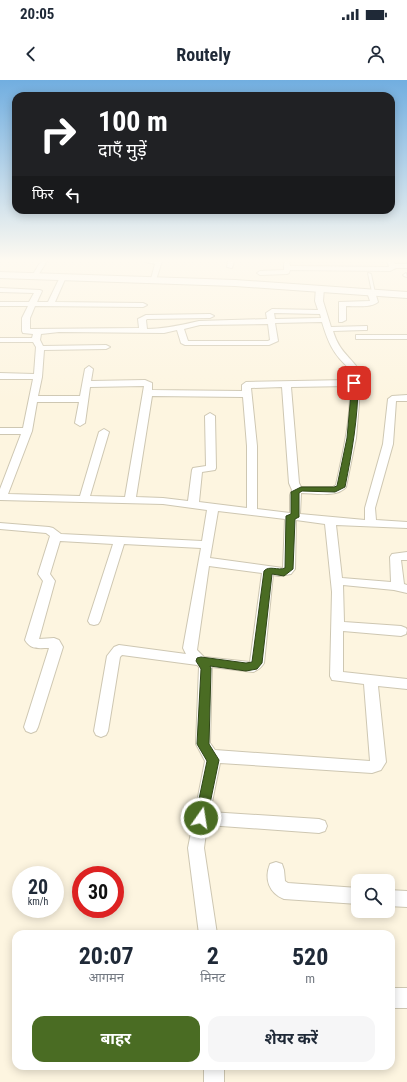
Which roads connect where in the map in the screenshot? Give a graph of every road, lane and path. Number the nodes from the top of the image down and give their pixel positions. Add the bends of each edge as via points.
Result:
1 (31, 308) edge
2 (321, 308) edge
3 (342, 308) edge
4 (271, 318) junction
5 (325, 320) junction
6 (342, 320) dead end
7 (180, 327) junction
8 (364, 328) dead end
9 (143, 331) junction
10 (359, 336) dead end
11 (407, 337) edge
12 (0, 340) edge
13 (38, 340) junction
14 (106, 347) dead end
15 (90, 369) dead end
16 (0, 376) edge
17 (38, 377) junction
18 (354, 383) junction
19 (86, 384) junction
20 (286, 384) junction
21 (148, 393) junction
22 (246, 394) junction
23 (407, 398) edge
24 (34, 399) junction
25 (84, 399) junction
26 (210, 416) dead end
27 (80, 423) dead end
28 (0, 431) edge
29 (27, 431) junction
30 (104, 432) dead end
31 (297, 490) junction
32 (1, 497) edge
33 (84, 499) junction
34 (130, 500) junction
35 (193, 504) junction
36 (213, 507) junction
37 (252, 512) junction
38 (293, 517) junction
39 (330, 521) junction
40 (371, 524) junction
41 (407, 525) edge
42 (0, 526) edge
43 (55, 537) junction
44 (120, 540) junction
45 (207, 545) junction
46 (407, 556) edge
47 (204, 561) junction
48 (268, 571) junction
49 (337, 581) junction
50 (403, 588) edge
51 (94, 622) dead end
52 (337, 626) junction
53 (401, 631) dead end
54 (201, 661) junction
55 (370, 680) junction
56 (407, 684) edge
57 (32, 727) dead end
58 (101, 731) dead end
59 (212, 756) junction
60 (201, 818) junction
61 (319, 826) dead end
62 (276, 870) dead end
63 (351, 896) edge
64 (395, 898) edge
65 (407, 899) edge
66 (207, 930) edge
67 (395, 998) edge
68 (407, 998) edge
69 (214, 1070) edge
70 (214, 1082) edge

1 - 13 street via 25,328
2 - 5 street
3 - 6 street
4 - 5 street via 271,312 275,311
4 - 7 street via 199,323
4 - 7 street via 274,341 269,343 188,343 184,342
4 - 9 street via 146,317 142,318
5 - 8 street
5 - 18 street via 335,349 353,366
7 - 9 street via 164,331
9 - 13 street via 59,330
10 - 11 street
12 - 13 street
13 - 14 street
13 - 17 street
15 - 19 street
16 - 17 street
17 - 24 street
18 - 20 street
18 - 31 street via 355,403 351,438 341,487 335,490
19 - 21 street via 145,383 149,385
19 - 25 street
20 - 22 street via 248,384
20 - 31 street via 294,483
21 - 22 street
21 - 34 street
22 - 37 street via 252,446
23 - 40 street via 392,399 388,444 370,508
24 - 25 street
24 - 29 street
25 - 27 street
26 - 35 street via 211,468 196,472
28 - 29 street
29 - 32 street
30 - 33 street
31 - 38 street
32 - 33 street
33 - 34 street
34 - 35 street
35 - 36 street
36 - 37 street
36 - 45 street
37 - 38 street
38 - 39 street
38 - 48 street via 289,569 284,573
39 - 40 street
39 - 49 street
40 - 41 street
42 - 43 street via 49,530 54,532
43 - 44 street
43 - 57 street via 44,574 49,581 32,640 35,644 54,643 56,647
44 - 45 street
44 - 51 street
45 - 47 street
46 - 50 street via 395,559
47 - 48 street
47 - 54 street via 190,648 194,656
48 - 54 street via 257,663 253,667 246,667
49 - 50 street
49 - 52 street
52 - 53 street
52 - 55 street via 337,676
54 - 58 street via 124,650 116,652
54 - 59 street via 206,668 203,744 204,749
55 - 56 street
55 - 59 street via 378,762 376,766
59 - 60 street via 213,766
60 - 61 street
60 - 66 street via 196,848
62 - 63 street via 277,885 284,891
64 - 65 street
67 - 68 street
69 - 70 street

